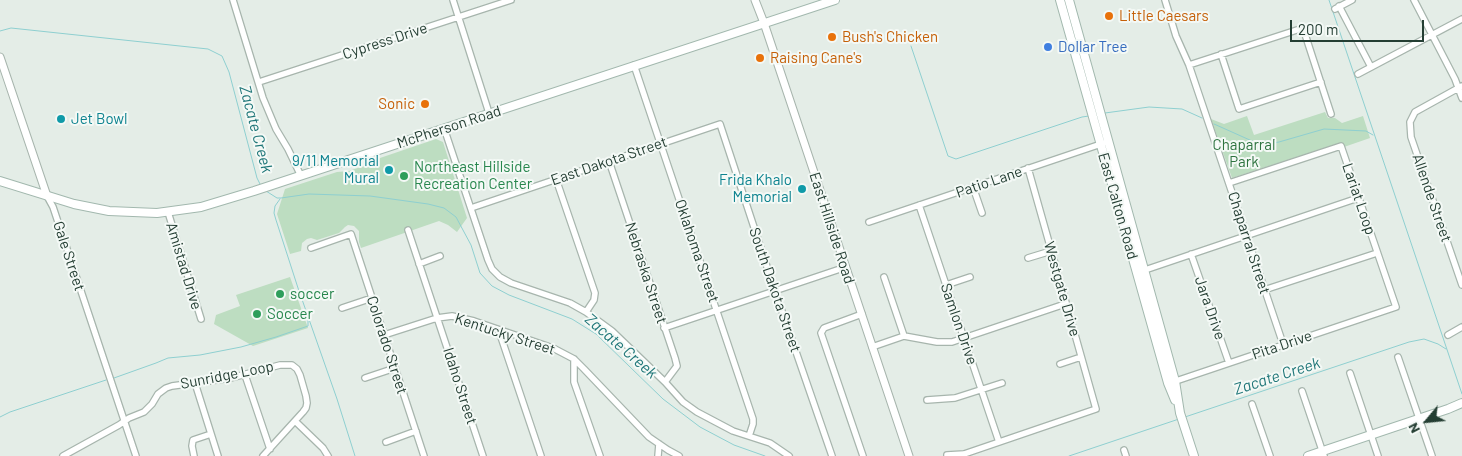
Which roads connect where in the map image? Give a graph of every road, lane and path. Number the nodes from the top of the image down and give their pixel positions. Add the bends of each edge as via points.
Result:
1 (233, 0) edge
2 (453, 0) edge
3 (510, 0) edge
4 (755, 0) edge
5 (835, 0) edge
6 (1060, 0) edge
7 (1069, 0) edge
8 (1165, 0) edge
9 (1352, 0) edge
10 (1414, 0) edge
11 (1064, 13) junction
12 (1074, 16) junction
13 (458, 18) junction
14 (1462, 19) edge
15 (764, 23) junction
16 (1074, 34) junction
17 (1432, 35) junction
18 (1221, 54) junction
19 (0, 57) edge
20 (634, 65) junction
21 (1189, 65) junction
22 (1371, 67) junction
23 (1358, 74) dead end
24 (259, 82) junction
25 (1321, 82) junction
26 (1088, 83) junction
27 (1460, 87) edge
28 (1462, 98) edge
29 (489, 113) junction
30 (1331, 114) dead end
31 (1098, 120) junction
32 (720, 124) joint
33 (444, 128) junction
34 (1105, 143) junction
35 (661, 144) junction
36 (609, 161) junction
37 (1028, 168) junction
38 (300, 176) junction
39 (556, 179) junction
40 (0, 181) edge
41 (1229, 183) junction
42 (973, 187) junction
43 (47, 196) junction
44 (1358, 198) junction
45 (919, 205) junction
46 (471, 208) junction
47 (168, 212) junction
48 (982, 213) dead end
49 (869, 222) dead end
50 (408, 230) dead end
51 (1246, 236) junction
52 (311, 248) dead end
53 (1051, 251) junction
54 (1376, 253) junction
55 (1192, 254) junction
56 (440, 256) dead end
57 (1028, 258) dead end
58 (419, 264) junction
59 (846, 267) junction
60 (1140, 271) junction
61 (884, 277) dead end
62 (970, 277) dead end
63 (946, 285) junction
64 (1462, 285) edge
65 (1264, 290) junction
66 (775, 291) junction
67 (372, 298) junction
68 (1065, 304) junction
69 (1396, 307) joint
70 (342, 308) dead end
71 (717, 310) junction
72 (586, 312) junction
73 (862, 314) junction
74 (437, 318) junction
75 (201, 319) dead end
76 (1462, 327) edge
77 (664, 328) junction
78 (499, 331) junction
79 (384, 335) junction
80 (1448, 335) dead end
81 (904, 336) junction
82 (964, 338) junction
83 (1283, 344) junction
84 (872, 347) junction
85 (1081, 357) junction
86 (1398, 358) dead end
87 (574, 359) junction
88 (1229, 363) junction
89 (1060, 364) dead end
90 (395, 368) junction
91 (1350, 373) dead end
92 (245, 375) junction
93 (365, 378) dead end
94 (665, 382) junction
95 (1172, 382) junction
96 (195, 383) junction
97 (1002, 383) dead end
98 (981, 390) junction
99 (1302, 391) dead end
100 (927, 400) dead end
101 (1252, 404) dead end
102 (1461, 404) edge
103 (1419, 419) junction
104 (124, 421) junction
105 (295, 421) junction
106 (416, 431) junction
107 (211, 434) junction
108 (1371, 435) junction
109 (749, 436) junction
110 (386, 442) dead end
111 (999, 442) junction
112 (659, 444) junction
113 (270, 448) junction
114 (1323, 454) edge
115 (947, 455) edge
116 (63, 456) edge
117 (136, 456) edge
118 (194, 456) edge
119 (218, 456) edge
120 (263, 456) edge
121 (328, 456) edge
122 (424, 456) edge
123 (483, 456) edge
124 (541, 456) edge
125 (600, 456) edge
126 (658, 456) edge
127 (679, 456) edge
128 (789, 456) edge
129 (832, 456) edge
130 (863, 456) edge
131 (909, 456) edge
132 (1194, 456) edge
133 (1270, 456) edge
134 (1308, 456) edge
135 (1378, 456) edge
136 (1432, 456) edge

1 - 24 street
2 - 13 street
3 - 13 street, Cypress Drive
4 - 15 street, East Hillside Road
5 - 15 main road, McPherson Road
6 - 11 main road, East Calton Road
7 - 12 main road, East Calton Road
8 - 21 street, Chaparral Street
9 - 22 street via 1337,8
10 - 17 street
11 - 12 main road
11 - 16 main road, East Calton Road
12 - 16 main road, East Calton Road
13 - 24 street, Cypress Drive
13 - 29 street
14 - 17 street
15 - 20 main road, McPherson Road
15 - 59 street, East Hillside Road
16 - 26 main road, East Calton Road
17 - 22 street
17 - 27 street
18 - 21 street
18 - 25 street via 1303,28
18 - 25 street via 1238,109
19 - 43 street, Gale Street
20 - 29 main road, McPherson Road
20 - 35 street, Oklahoma Street
21 - 41 street, Chaparral Street
22 - 23 street
24 - 38 street via 276,129
25 - 30 street
26 - 31 main road, East Calton Road via 1091,108
26 - 31 main road, East Calton Road via 1100,109
27 - 28 street
27 - 64 street, Allende Street via 1416,112 1410,122 1411,137
29 - 33 main road, McPherson Road
31 - 34 main road, East Calton Road
32 - 35 street, East Dakota Street
32 - 66 street, South Dakota Street
33 - 38 main road, McPherson Road
33 - 46 street
34 - 37 street, Patio Lane
34 - 60 main road, East Calton Road
35 - 36 street, East Dakota Street
35 - 71 street, Oklahoma Street
36 - 39 street, East Dakota Street
36 - 77 street, Nebraska Street
37 - 42 street, Patio Lane
37 - 53 street, Westgate Drive
38 - 47 main road, McPherson Road via 201,207
39 - 46 street, East Dakota Street
39 - 72 street via 595,293
40 - 43 main road, McPherson Road
41 - 44 street, Lariat Loop via 1341,146
41 - 51 street, Chaparral Street
42 - 45 street, Patio Lane
42 - 48 street
43 - 47 main road, McPherson Road via 109,211
43 - 104 street, Gale Street
44 - 51 street
44 - 54 street, Lariat Loop
45 - 49 street, Patio Lane
45 - 63 street, Samlon Drive
46 - 72 street via 492,269 511,284 570,303
47 - 75 street, Amistad Drive
50 - 58 street, Idaho Street
51 - 55 street
51 - 65 street, Chaparral Street
52 - 67 street, Colorado Street via 351,234
53 - 57 street
53 - 68 street, Westgate Drive
54 - 65 street
54 - 69 street, Lariat Loop
55 - 60 street
55 - 88 street, Jara Drive
56 - 58 street
58 - 74 street, Idaho Street
59 - 66 street
59 - 73 street, East Hillside Road
60 - 95 main road, East Calton Road
61 - 81 street
62 - 63 street
63 - 82 street, Samlon Drive
65 - 83 street, Chaparral Street
66 - 71 street
66 - 129 street, South Dakota Street
67 - 70 street
67 - 79 street, Colorado Street
68 - 82 street
68 - 85 street, Westgate Drive
69 - 83 street, Pita Drive
71 - 77 street
71 - 109 street, Oklahoma Street via 753,419
72 - 94 street via 612,331
73 - 84 street, East Hillside Road
73 - 130 street via 824,328 821,333
74 - 78 street, Kentucky Street via 452,316
74 - 79 street, Kentucky Street
74 - 123 street, Idaho Street
76 - 80 street
77 - 94 street, Nebraska Street via 677,366
78 - 87 street, Kentucky Street via 553,348
78 - 124 street
79 - 90 street, Colorado Street
81 - 82 street via 944,343
81 - 84 street
82 - 98 street, Samlon Drive
83 - 88 street, Pita Drive
84 - 131 street, East Hillside Road
85 - 89 street
85 - 111 street, Westgate Drive via 1096,409
86 - 103 street
87 - 112 street, Kentucky Street
87 - 125 street via 574,382
88 - 95 street, Pita Drive
90 - 93 street
90 - 106 street, Colorado Street
91 - 108 street
92 - 96 street, Sunridge Loop
92 - 105 street, Sunridge Loop via 280,365 292,365 297,369 307,403
92 - 113 street
94 - 109 street via 697,412
95 - 132 main road, East Calton Road
96 - 104 street, Sunridge Loop via 166,388 144,412
96 - 107 street
97 - 98 street
98 - 100 street via 955,398
98 - 111 street, Samlon Drive
99 - 114 street
101 - 133 street
102 - 103 main road
103 - 108 main road
103 - 136 street
104 - 116 street, Sunridge Loop
104 - 117 street, Gale Street
105 - 113 street, Sunridge Loop
105 - 121 street
106 - 110 street
106 - 122 street, Colorado Street
107 - 118 street via 193,440
107 - 119 street
108 - 114 main road
108 - 135 street
109 - 128 street via 770,443
111 - 115 street via 964,454
112 - 126 street
112 - 127 street, Kentucky Street
113 - 120 street, Sunridge Loop
114 - 134 main road

